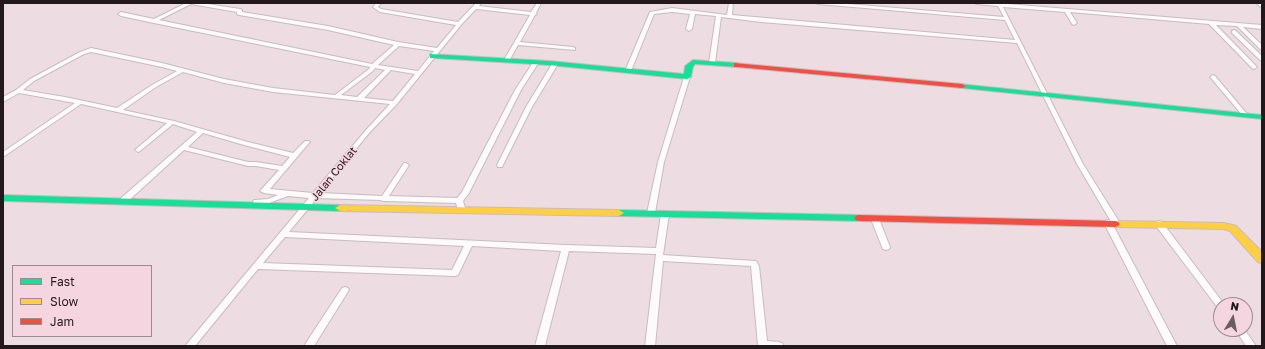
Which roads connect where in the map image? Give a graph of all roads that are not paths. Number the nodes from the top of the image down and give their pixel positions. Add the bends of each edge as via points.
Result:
1 (191, 3) edge
2 (379, 3) edge
3 (539, 3) edge
4 (673, 3) edge
5 (731, 3) edge
6 (818, 3) edge
7 (977, 3) edge
8 (1258, 3) edge
9 (477, 5) edge
10 (863, 5) edge
11 (1000, 5) junction
12 (1262, 7) edge
13 (672, 10) junction
14 (1067, 11) junction
15 (693, 13) junction
16 (121, 14) dead end
17 (534, 14) junction
18 (719, 15) junction
19 (729, 16) junction
20 (1007, 18) junction
21 (154, 21) junction
22 (1074, 23) dead end
23 (1212, 23) junction
24 (459, 24) junction
25 (1239, 26) junction
26 (1262, 27) edge
27 (689, 29) dead end
28 (1219, 31) junction
29 (1234, 32) junction
30 (1246, 33) junction
31 (1019, 42) junction
32 (518, 43) junction
33 (397, 45) junction
34 (1262, 48) edge
35 (573, 49) dead end
36 (436, 53) junction
37 (1262, 59) edge
38 (507, 60) junction
39 (536, 62) junction
40 (712, 63) junction
41 (555, 64) junction
42 (373, 66) junction
43 (1254, 67) dead end
44 (389, 69) junction
45 (182, 70) junction
46 (628, 72) junction
47 (420, 73) junction
48 (687, 77) junction
49 (1213, 77) dead end
50 (18, 91) junction
51 (1046, 94) junction
52 (337, 96) junction
53 (359, 98) junction
54 (3, 100) edge
55 (80, 102) junction
56 (395, 103) junction
57 (117, 111) junction
58 (1245, 115) junction
59 (1262, 116) edge
60 (172, 122) junction
61 (202, 131) junction
62 (307, 142) dead end
63 (184, 148) junction
64 (138, 150) dead end
65 (3, 155) edge
66 (294, 156) junction
67 (406, 165) dead end
68 (500, 165) dead end
69 (283, 168) junction
70 (287, 194) junction
71 (317, 195) junction
72 (3, 198) edge
73 (383, 198) junction
74 (123, 201) junction
75 (459, 201) junction
76 (197, 204) junction
77 (306, 207) junction
78 (462, 211) junction
79 (651, 213) junction
80 (665, 214) junction
81 (875, 218) junction
82 (1112, 223) junction
83 (1159, 224) junction
84 (283, 234) junction
85 (469, 244) junction
86 (886, 247) dead end
87 (566, 248) junction
88 (660, 254) junction
89 (1262, 259) edge
90 (256, 266) junction
91 (345, 290) dead end
92 (1214, 297) edge
93 (1245, 337) edge
94 (190, 346) edge
95 (309, 346) edge
96 (318, 346) edge
97 (540, 346) edge
98 (650, 346) edge
99 (763, 346) edge
100 (779, 346) edge
101 (1172, 346) edge
102 (1252, 346) edge

1 - 21 street
1 - 33 street via 328,28
2 - 24 street via 375,7 380,10
3 - 17 street
4 - 13 street
5 - 19 street
6 - 10 street
7 - 11 street
8 - 12 street
9 - 17 street
9 - 24 street, Jalan Coklat
10 - 20 street
11 - 14 street
11 - 20 street
13 - 15 street
13 - 46 street via 652,13
14 - 22 street
14 - 23 street
15 - 18 street
15 - 27 street
16 - 21 street
17 - 32 street
18 - 19 street
18 - 40 street
19 - 31 street
20 - 31 street
21 - 42 street
23 - 25 street
23 - 28 street
24 - 36 street, Jalan Coklat
25 - 26 street
25 - 30 street
28 - 29 street
28 - 43 street
29 - 30 street
29 - 37 street
30 - 34 street
31 - 51 street
32 - 35 street
32 - 38 street
33 - 36 street
33 - 42 street
36 - 38 street
36 - 47 street, Jalan Coklat
38 - 39 street
39 - 41 street
39 - 75 street via 518,90
40 - 48 street via 693,62 689,66
40 - 51 street
41 - 46 street
41 - 68 street via 528,107
42 - 44 street
42 - 52 street
44 - 47 street
44 - 53 street
45 - 50 street via 91,50 32,80
45 - 52 street via 273,90
45 - 57 street
46 - 48 street
47 - 56 street, Jalan Coklat
48 - 79 street via 661,162
49 - 58 street
50 - 54 street
50 - 55 street
51 - 58 street
51 - 82 street
52 - 53 street
53 - 56 street
55 - 57 street
55 - 65 street
56 - 71 street, Jalan Coklat via 368,131
57 - 60 street
58 - 59 street
60 - 61 street
60 - 64 street
61 - 63 street
61 - 66 street
62 - 66 street
63 - 69 street via 248,164
63 - 74 street
66 - 69 street
67 - 73 street
69 - 70 street via 264,191
70 - 71 street
70 - 76 street via 263,202
71 - 73 street
71 - 77 street, Jalan Coklat
72 - 74 street
73 - 75 street
74 - 76 street
75 - 78 street
76 - 77 street
77 - 78 street
77 - 84 street, Jalan Coklat
78 - 79 street
79 - 80 street
80 - 81 street
80 - 88 street
81 - 82 street
81 - 86 street
82 - 83 street
82 - 101 street
83 - 89 street via 1229,226
83 - 92 street
84 - 85 street
84 - 90 street, Jalan Coklat
85 - 87 street
85 - 90 street via 456,273
87 - 88 street
87 - 97 street
88 - 98 street
88 - 99 street via 753,263
90 - 94 street, Jalan Coklat
91 - 95 street
93 - 102 street
95 - 96 street
99 - 100 street

